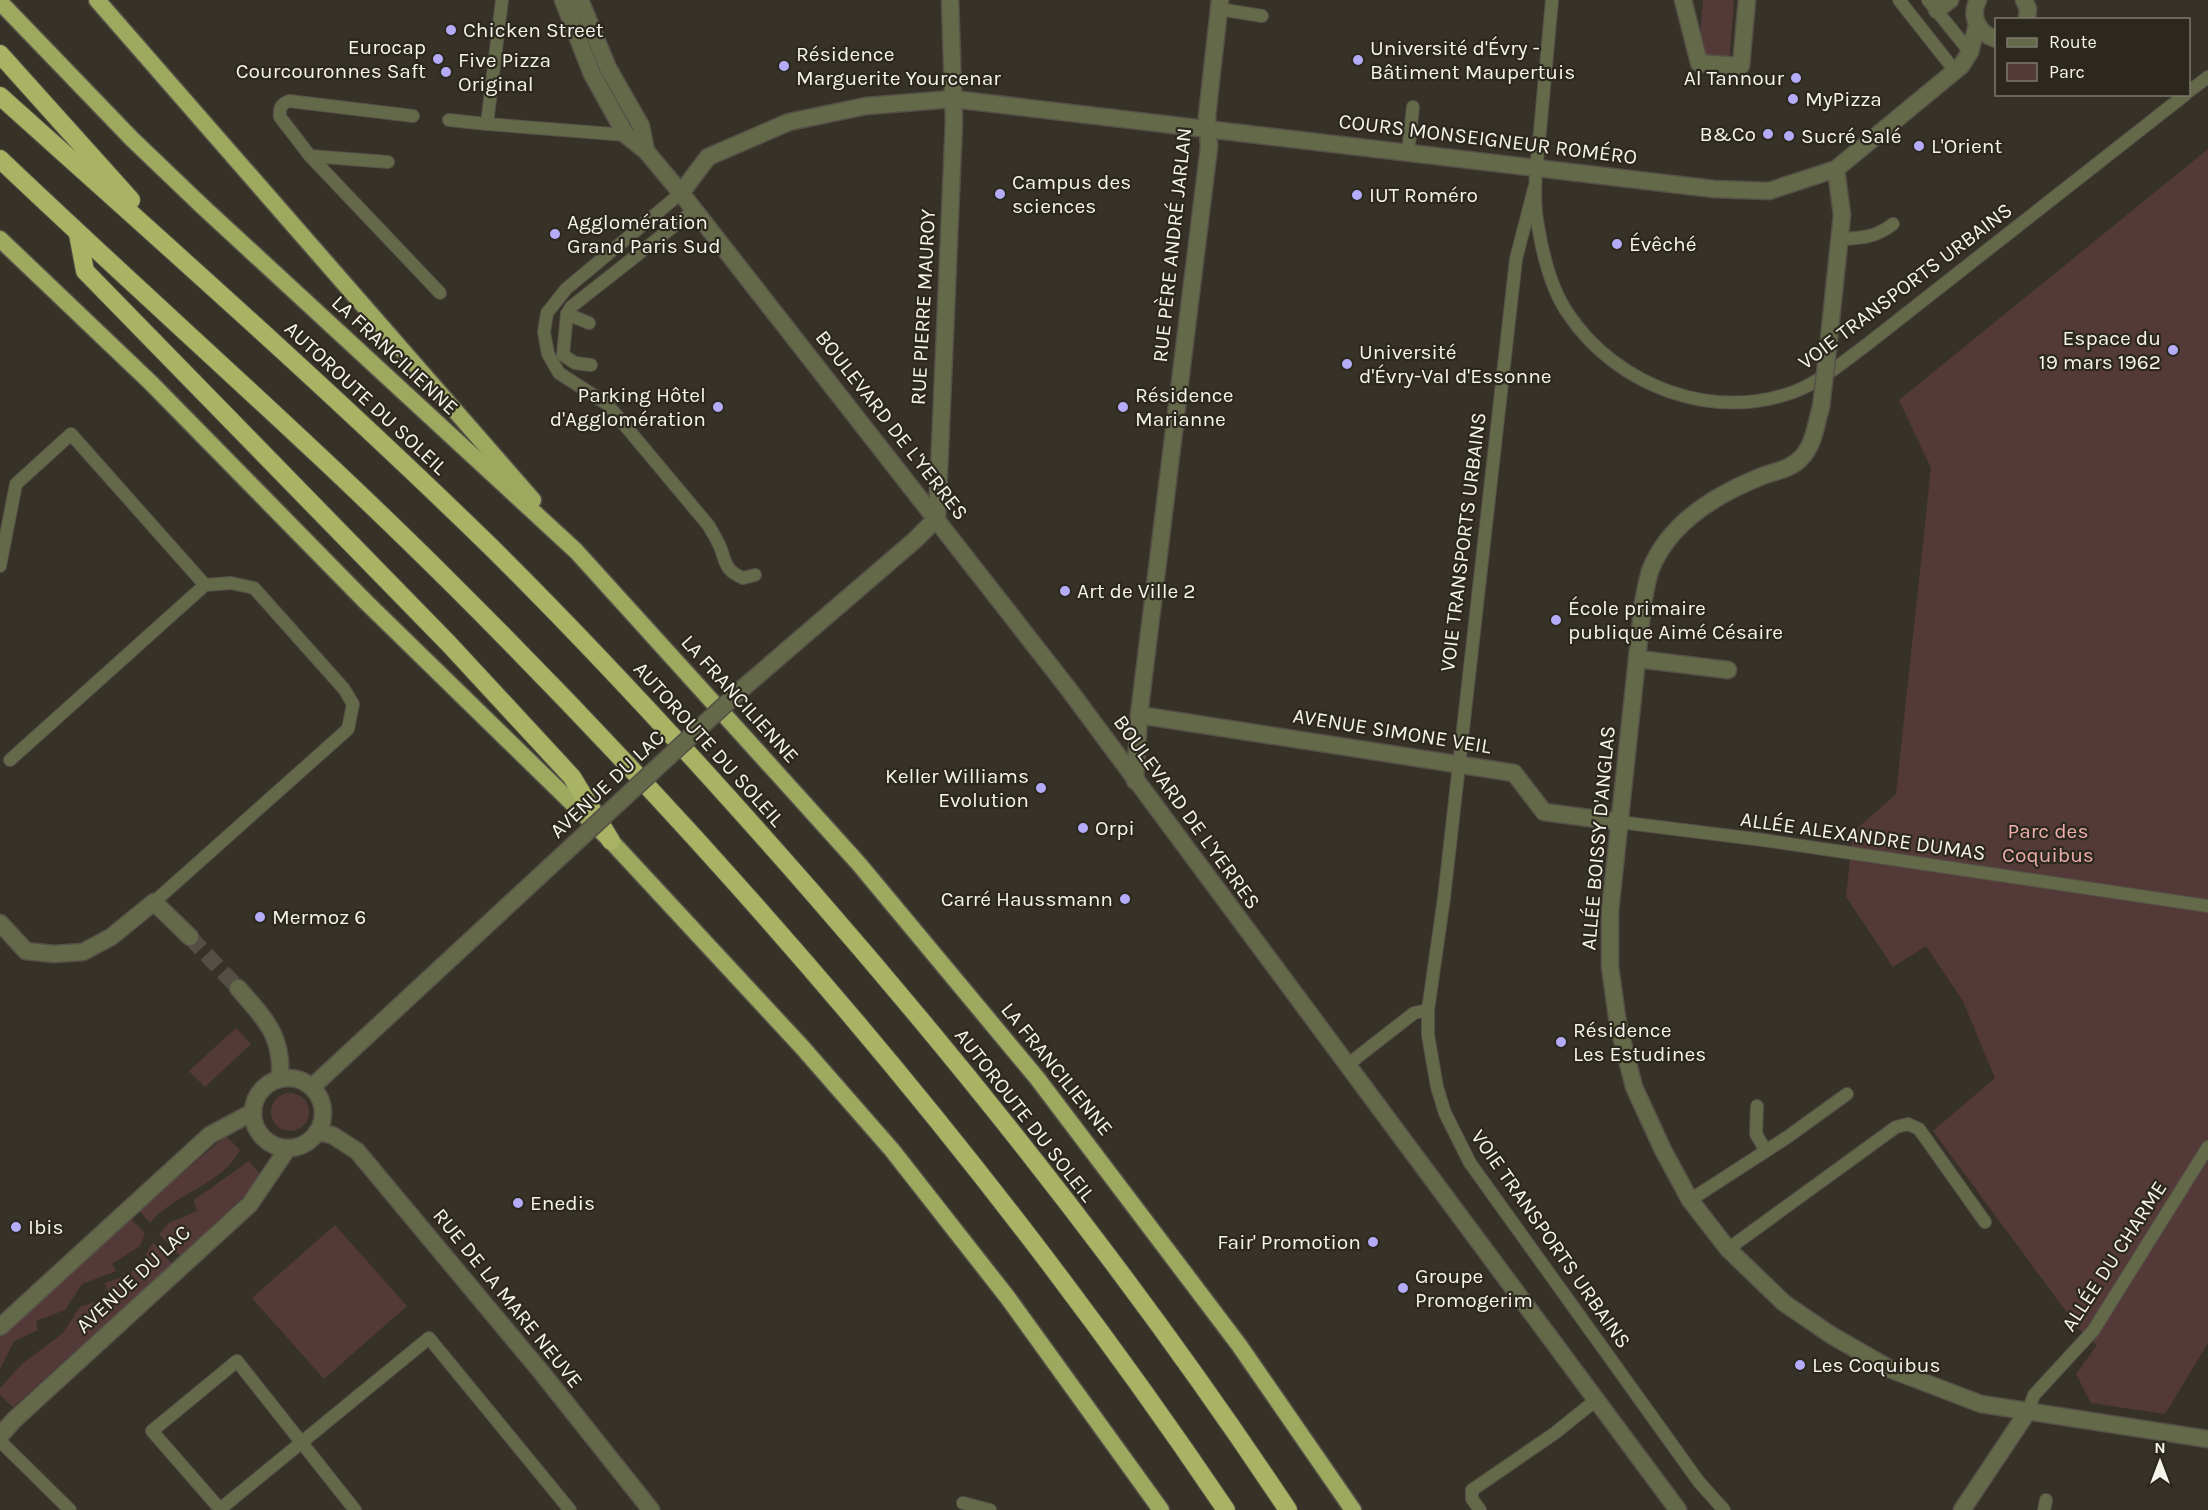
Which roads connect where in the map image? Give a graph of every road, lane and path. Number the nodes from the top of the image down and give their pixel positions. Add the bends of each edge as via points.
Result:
1 (97, 0) edge
2 (502, 0) edge
3 (563, 0) edge
4 (950, 0) edge
5 (1552, 0) edge
6 (1683, 0) edge
7 (1747, 0) edge
8 (1899, 0) edge
9 (1978, 0) edge
10 (2026, 0) edge
11 (0, 2) edge
12 (580, 3) edge
13 (1938, 3) edge
14 (1220, 4) edge
15 (1262, 16) dead end
16 (2027, 18) edge
17 (1977, 25) junction
18 (1995, 39) edge
19 (1995, 40) edge
20 (1970, 52) junction
21 (0, 54) edge
22 (1955, 71) junction
23 (2208, 77) edge
24 (2190, 92) edge
25 (0, 96) edge
26 (2184, 96) edge
27 (953, 99) junction
28 (1413, 107) dead end
29 (413, 116) dead end
30 (450, 120) dead end
31 (487, 124) junction
32 (1207, 128) junction
33 (626, 135) junction
34 (646, 151) junction
35 (1408, 152) junction
36 (309, 156) junction
37 (0, 159) edge
38 (388, 162) dead end
39 (1536, 167) junction
40 (1836, 169) junction
41 (1534, 189) junction
42 (681, 193) junction
43 (693, 210) junction
44 (1893, 224) dead end
45 (78, 234) junction
46 (0, 239) edge
47 (1839, 239) junction
48 (190, 266) junction
49 (440, 293) dead end
50 (567, 314) junction
51 (588, 324) dead end
52 (591, 365) dead end
53 (937, 518) junction
54 (576, 551) junction
55 (0, 566) edge
56 (755, 574) dead end
57 (205, 585) junction
58 (1638, 659) junction
59 (1728, 670) dead end
60 (1139, 715) junction
61 (10, 760) dead end
62 (1457, 764) junction
63 (1135, 781) junction
64 (1619, 822) junction
65 (611, 841) junction
66 (154, 902) junction
67 (2208, 906) edge
68 (0, 923) edge
69 (190, 937) tunnel mouth
70 (238, 988) tunnel mouth
71 (1428, 1010) junction
72 (1346, 1066) junction
73 (280, 1079) junction
74 (312, 1087) junction
75 (1847, 1094) dead end
76 (1757, 1106) dead end
77 (253, 1112) junction
78 (317, 1132) junction
79 (2208, 1147) edge
80 (288, 1148) junction
81 (1766, 1151) junction
82 (1690, 1200) junction
83 (1984, 1222) dead end
84 (1728, 1249) junction
85 (0, 1327) edge
86 (1596, 1400) junction
87 (2028, 1411) junction
88 (0, 1436) edge
89 (2208, 1439) edge
90 (0, 1441) edge
91 (300, 1443) junction
92 (963, 1503) dead end
93 (70, 1510) edge
94 (220, 1510) edge
95 (355, 1510) edge
96 (570, 1510) edge
97 (651, 1510) edge
98 (990, 1510) edge
99 (1161, 1510) edge
100 (1226, 1510) edge
101 (1288, 1510) edge
102 (1353, 1510) edge
103 (1480, 1510) edge
104 (1678, 1510) edge
105 (1724, 1510) edge
106 (1962, 1510) edge

1 - 54 highway
2 - 31 lane
3 - 33 street, BOULEVARD DE L'YERRES via 592,74
4 - 27 street, RUE PIERRE MAUROY
5 - 39 lane
6 - 7 street via 1699,63 1741,66
8 - 22 lane
9 - 17 street, COURS MONSEIGNEUR ROMÉRO via 1974,11
10 - 16 street
11 - 54 highway, LA FRANCILIENNE via 202,206
12 - 34 street, BOULEVARD DE L'YERRES via 608,68 641,126
13 - 20 lane
14 - 15 lane
14 - 32 street, RUE PÈRE ANDRÉ JARLAN
17 - 18 street, COURS MONSEIGNEUR ROMÉRO
17 - 20 street, COURS MONSEIGNEUR ROMÉRO
19 - 20 street, COURS MONSEIGNEUR ROMÉRO
20 - 22 street, COURS MONSEIGNEUR ROMÉRO
21 - 48 highway
22 - 40 street, COURS MONSEIGNEUR ROMÉRO
23 - 24 lane, VOIE TRANSPORTS URBAINS
25 - 48 highway, AUTOROUTE DU SOLEIL
26 - 41 lane, VOIE TRANSPORTS URBAINS via 1865,346 1812,383 1760,400 1729,402 1664,391 1608,358 1568,315 1556,292 1538,225
27 - 32 street, COURS MONSEIGNEUR ROMÉRO
27 - 42 street, COURS MONSEIGNEUR ROMÉRO via 866,106 789,122 708,157
27 - 53 street, RUE PIERRE MAUROY
28 - 35 lane
29 - 36 lane via 289,101 279,110 280,117
30 - 31 lane
31 - 33 lane
32 - 35 street, COURS MONSEIGNEUR ROMÉRO
32 - 60 street, RUE PÈRE ANDRÉ JARLAN via 1209,147
33 - 34 street, BOULEVARD DE L'YERRES
34 - 42 street, BOULEVARD DE L'YERRES
35 - 39 street, COURS MONSEIGNEUR ROMÉRO
36 - 38 lane
36 - 49 lane
37 - 45 highway
39 - 40 street, COURS MONSEIGNEUR ROMÉRO via 1745,192 1769,191
39 - 41 lane
40 - 47 street, ALLÉE BOISSY D'ANGLAS via 1842,215
41 - 62 lane, VOIE TRANSPORTS URBAINS via 1516,259
42 - 43 street, BOULEVARD DE L'YERRES
42 - 56 lane via 566,289 547,313 544,335 548,354 559,373 607,404 709,526 731,573 742,578
43 - 50 lane
43 - 53 street, BOULEVARD DE L'YERRES
44 - 47 lane via 1869,238
45 - 65 highway via 85,271 457,652 572,777
45 - 100 highway via 453,585 696,838 840,1004 979,1174 1134,1378
46 - 65 highway
47 - 58 street, ALLÉE BOISSY D'ANGLAS, bridge via 1821,407 1811,442 1802,458 1786,470 1761,476 1715,498 1665,544 1650,571
48 - 101 highway, AUTOROUTE DU SOLEIL via 492,548 731,799 882,972 1031,1154 1178,1350
50 - 51 lane
50 - 52 lane via 563,355 575,363
53 - 63 street, BOULEVARD DE L'YERRES
53 - 74 street, AVENUE DU LAC, bridge via 743,688
54 - 102 highway, LA FRANCILIENNE via 859,864 1037,1078 1239,1345
55 - 57 lane via 15,484 71,434
57 - 61 lane
57 - 66 lane via 231,583 254,588 353,704 348,729
58 - 59 street
58 - 64 street, ALLÉE BOISSY D'ANGLAS
60 - 62 street, AVENUE SIMONE VEIL
60 - 63 street, RUE PÈRE ANDRÉ JARLAN
62 - 64 street, AVENUE SIMONE VEIL via 1514,772 1544,812
62 - 71 lane, VOIE TRANSPORTS URBAINS
63 - 72 street, BOULEVARD DE L'YERRES
64 - 67 lane, ALLÉE ALEXANDRE DUMAS
64 - 82 street, ALLÉE BOISSY D'ANGLAS via 1610,911 1610,967 1618,1024 1634,1087
65 - 99 highway via 892,1150 1029,1326
66 - 68 street via 111,938 83,952 26,951
66 - 69 street
70 - 73 street via 270,1025 276,1038
71 - 72 lane via 1414,1013
71 - 105 lane, VOIE TRANSPORTS URBAINS via 1430,1055 1437,1088 1444,1113 1470,1163 1699,1482
72 - 86 street, BOULEVARD DE L'YERRES
73 - 74 street via 300,1080
73 - 77 street via 260,1092
74 - 78 street via 323,1107
75 - 81 lane
76 - 81 lane via 1756,1134
77 - 80 street via 260,1134 276,1146
77 - 85 street via 210,1135
78 - 80 street via 309,1141
78 - 97 street, RUE DE LA MARE NEUVE via 332,1135 357,1151
79 - 87 lane, ALLÉE DU CHARME via 2093,1331 2034,1395
80 - 88 street, AVENUE DU LAC via 250,1204
81 - 82 lane
82 - 84 street, ALLÉE BOISSY D'ANGLAS
83 - 84 lane via 1919,1129 1908,1124 1896,1127
84 - 87 street, ALLÉE BOISSY D'ANGLAS via 1784,1302 1892,1370 1981,1404
86 - 103 lane via 1472,1490 1472,1499
86 - 104 street, BOULEVARD DE L'YERRES
87 - 89 street, ALLÉE BOISSY D'ANGLAS
87 - 106 street
90 - 93 lane
91 - 94 lane
91 - 94 lane via 237,1361 152,1431
91 - 95 lane
91 - 96 lane via 429,1338
92 - 98 lane

